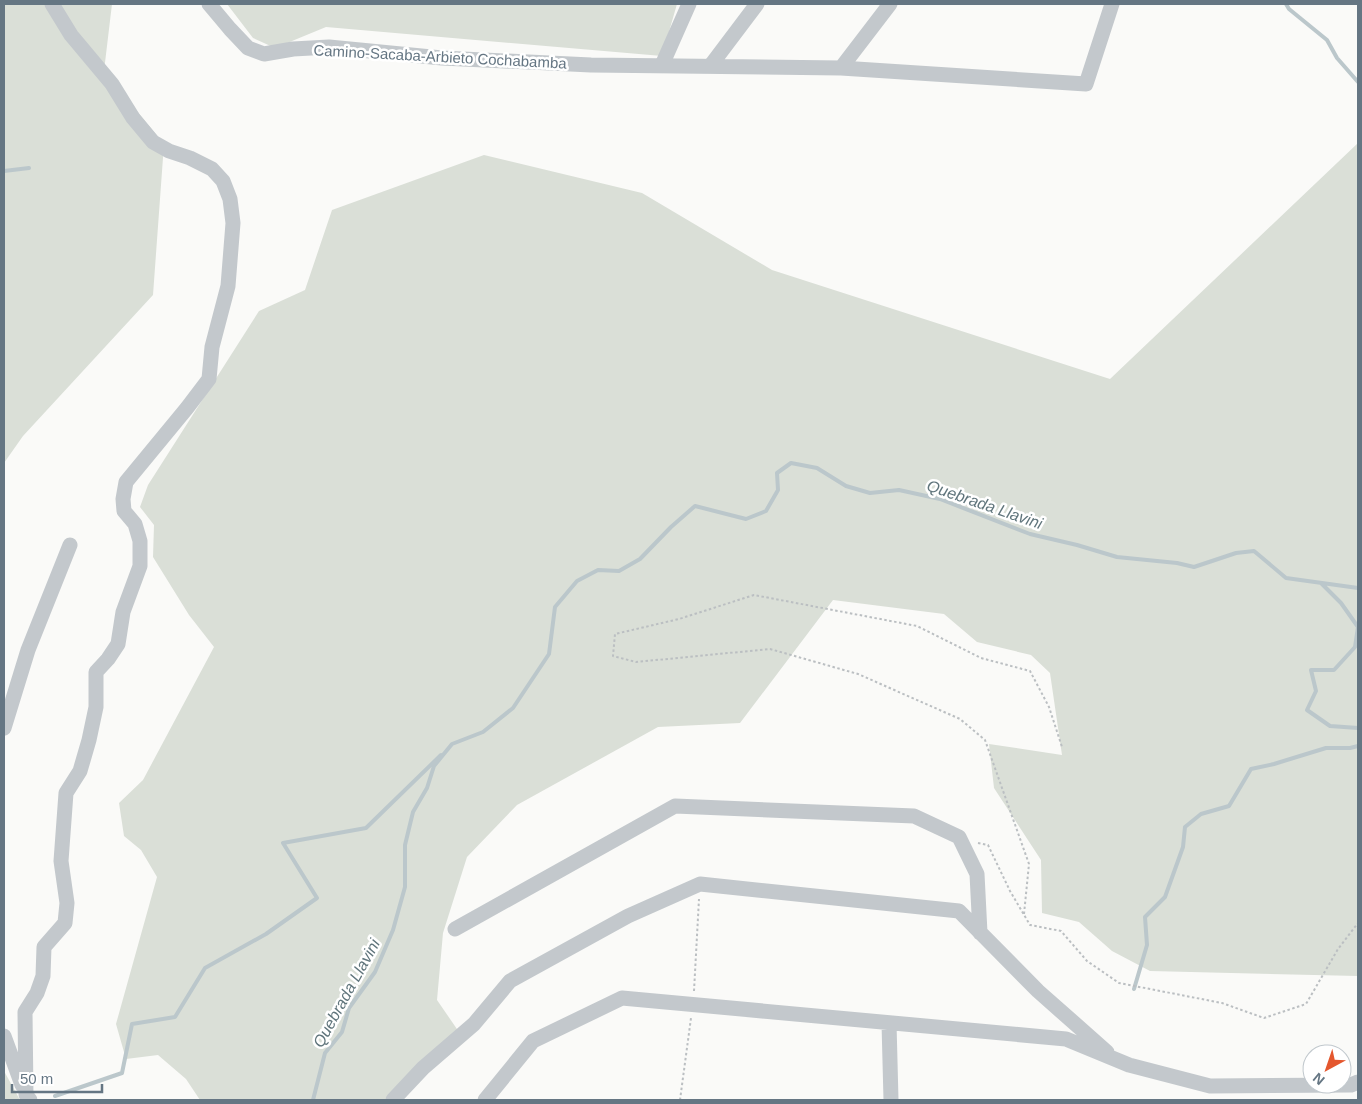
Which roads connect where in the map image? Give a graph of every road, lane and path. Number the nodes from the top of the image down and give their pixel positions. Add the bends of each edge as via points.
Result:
1 (52, 4) edge
2 (209, 4) edge
3 (689, 4) edge
4 (757, 4) edge
5 (890, 4) edge
6 (1112, 4) edge
7 (662, 65) junction
8 (711, 66) junction
9 (842, 68) junction
10 (70, 545) dead end
11 (4, 728) edge
12 (1062, 747) dead end
13 (959, 838) junction
14 (1024, 914) junction
15 (1358, 924) edge
16 (455, 929) dead end
17 (980, 933) junction
18 (889, 1023) junction
19 (4, 1036) edge
20 (1116, 1059) junction
21 (1358, 1082) edge
22 (28, 1098) edge
23 (393, 1100) edge
24 (486, 1100) edge
25 (891, 1100) edge

1 - 22 street via 71,35 112,84 152,142 212,169 222,181 230,199 233,223 228,286 212,348 209,379 126,482 124,510 135,524 140,541 140,566 124,612 118,644 96,672 96,707 89,740 80,772 66,793 61,861 67,903 64,923 44,947 43,976 25,1012
2 - 7 street, Camino-Sacaba-Arbieto Cochabamba via 248,48 264,54 329,48 520,62
3 - 7 street
4 - 8 street
5 - 9 street
6 - 9 street, Camino-Sacaba-Arbieto Cochabamba via 1086,84
7 - 8 street, Camino-Sacaba-Arbieto Cochabamba
8 - 9 street, Camino-Sacaba-Arbieto Cochabamba
10 - 11 street via 28,650
12 - 14 path via 1049,707 1030,671 981,658 917,626 754,595 679,619 615,634 613,656 636,662 770,649 858,674 960,719 986,740 1029,864
13 - 14 path via 988,845
13 - 16 street via 914,816 675,806
13 - 17 street via 977,874
14 - 15 path via 1030,925 1061,931 1087,962 1119,983 1222,1004 1264,1018 1306,1004 1338,949
17 - 20 street via 1038,991
17 - 23 street via 959,911 700,884 628,916 510,981 474,1024 423,1068
18 - 20 street via 1066,1039
18 - 24 street via 622,998 534,1041
18 - 25 street
19 - 22 street
20 - 21 street via 1210,1086

